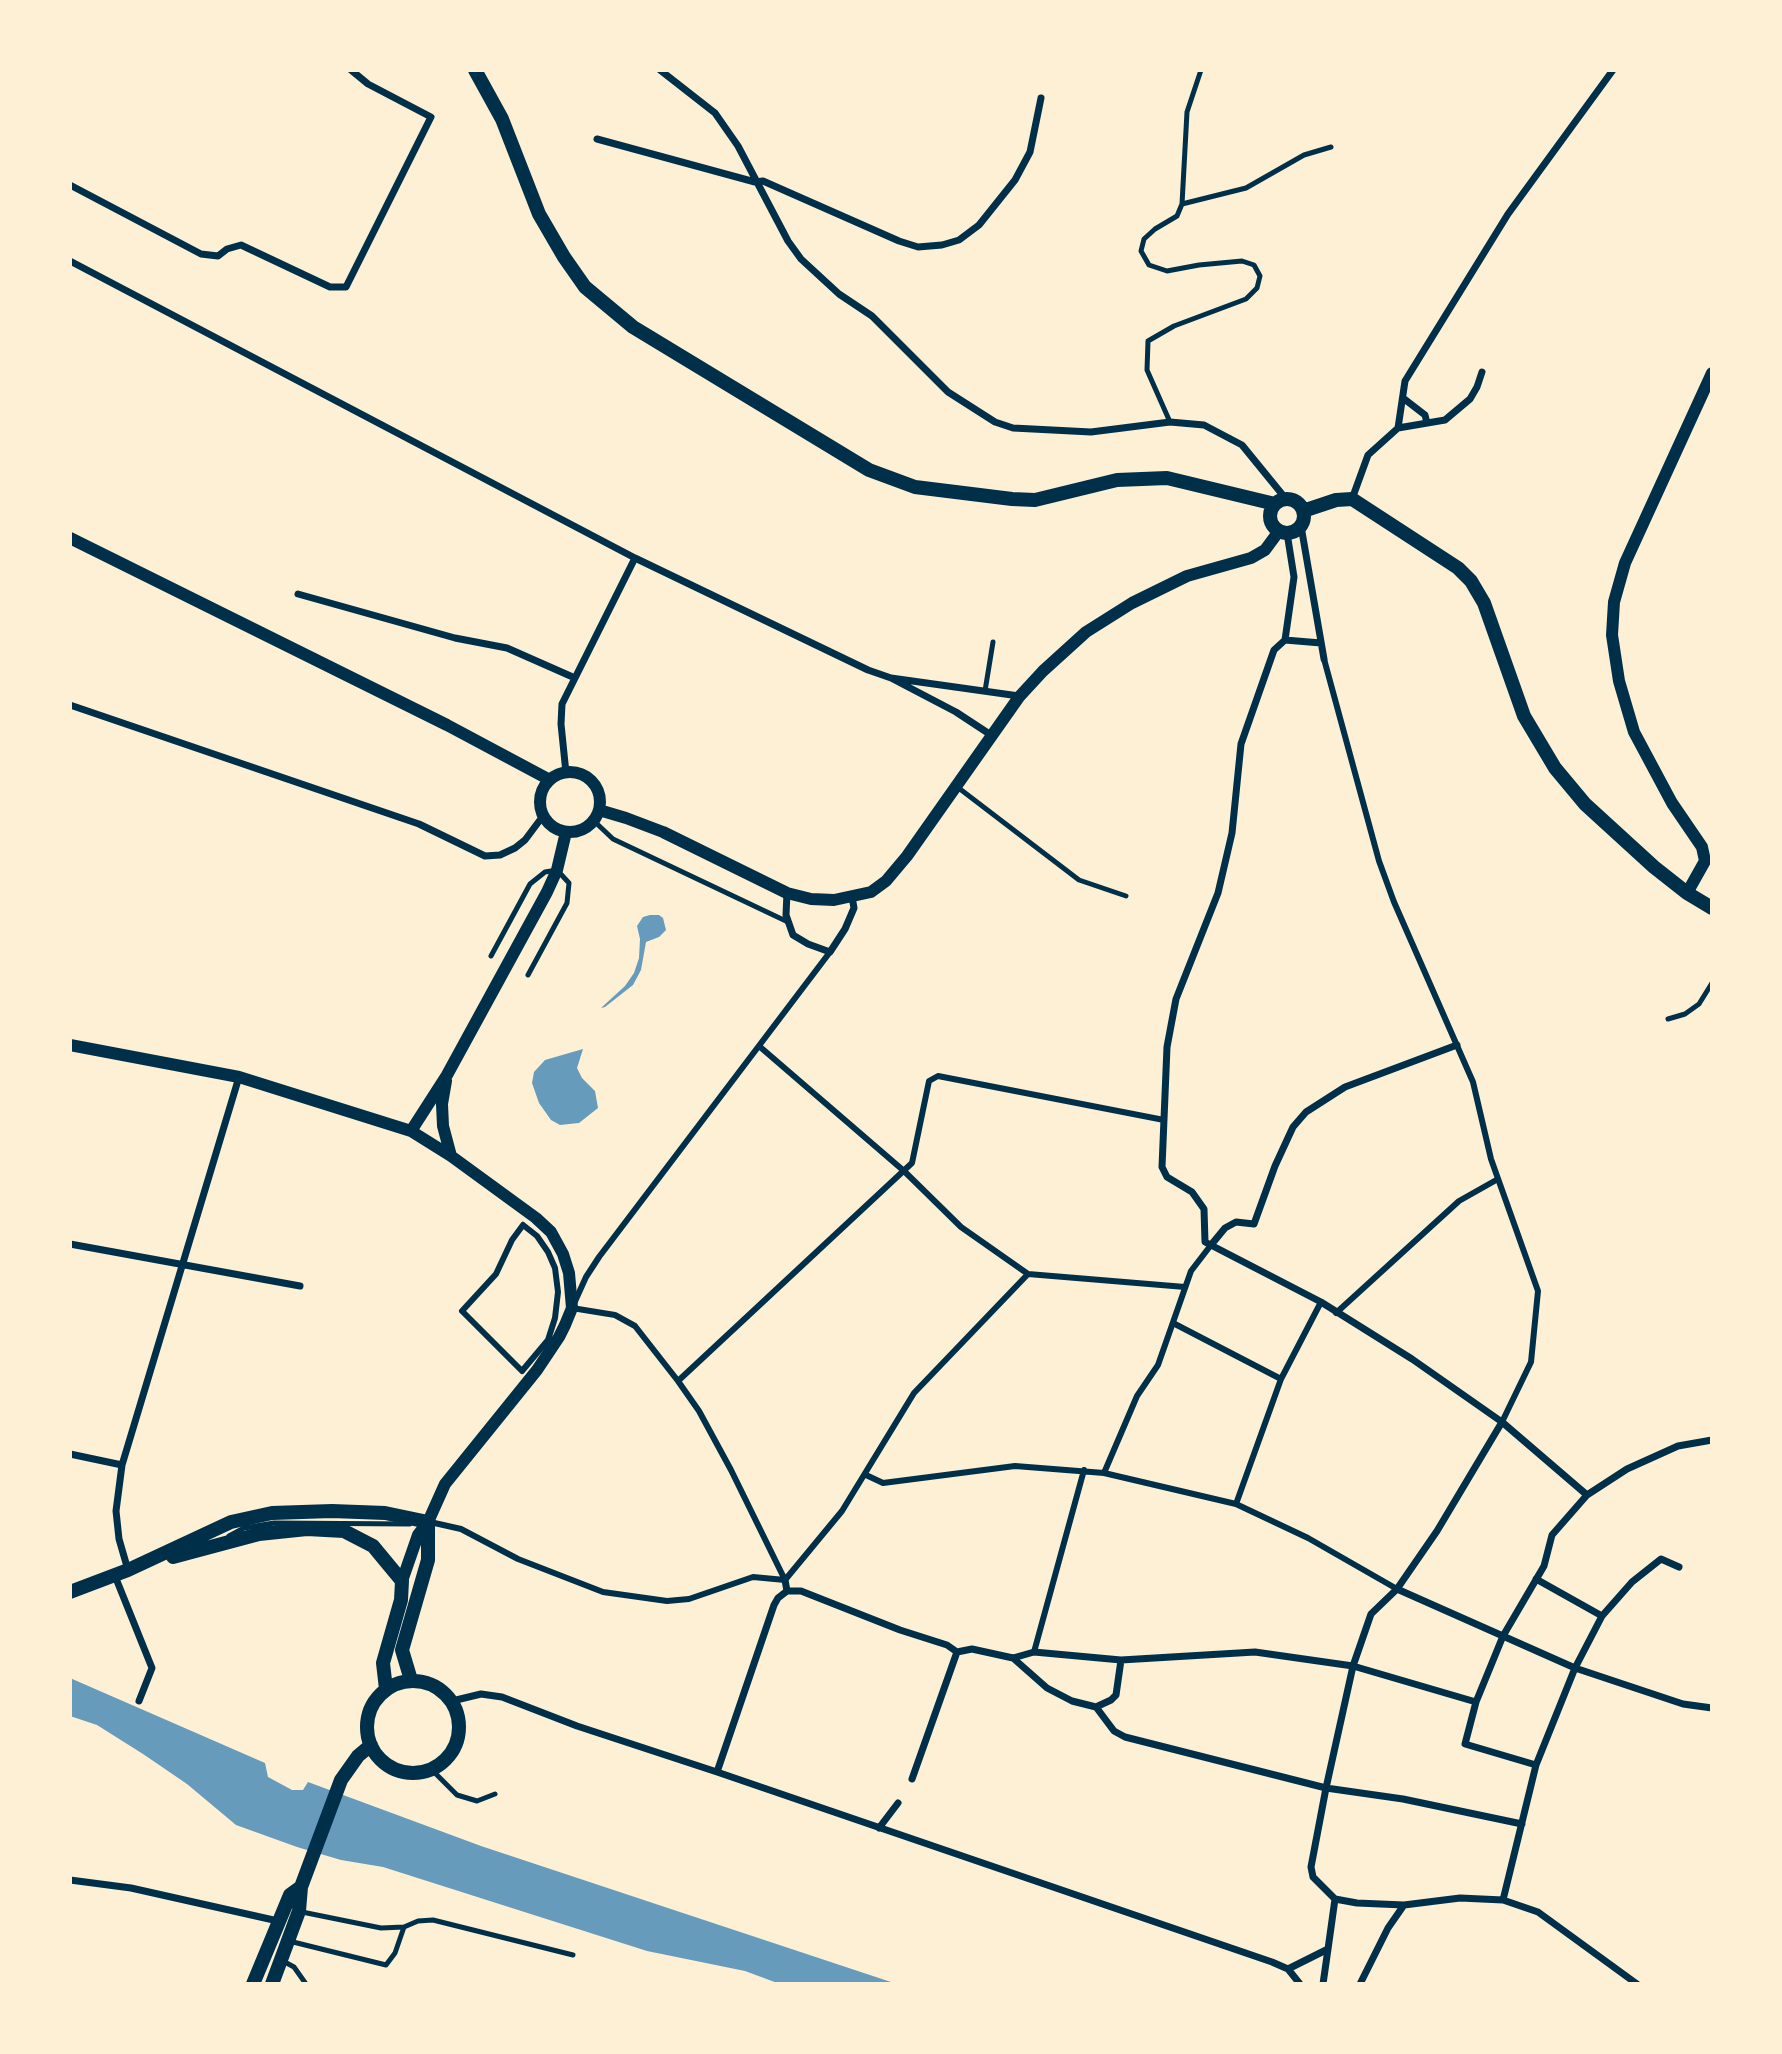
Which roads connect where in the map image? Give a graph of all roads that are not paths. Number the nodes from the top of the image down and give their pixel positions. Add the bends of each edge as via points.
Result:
1 (351, 70) edge
2 (475, 70) edge
3 (660, 70) edge
4 (1201, 70) edge
5 (1613, 70) edge
6 (1041, 98) dead end
7 (597, 139) dead end
8 (1331, 147) dead end
9 (755, 182) junction
10 (70, 185) edge
11 (1182, 204) junction
12 (70, 261) edge
13 (1482, 372) dead end
14 (1712, 373) edge
15 (1403, 398) junction
16 (1170, 422) junction
17 (1427, 423) junction
18 (1398, 428) junction
19 (1352, 499) junction
20 (1280, 502) junction
21 (1302, 518) junction
22 (1283, 532) junction
23 (70, 538) edge
24 (635, 558) junction
25 (298, 594) dead end
26 (1285, 640) junction
27 (993, 642) dead end
28 (1321, 643) junction
29 (1324, 659) joint
30 (575, 678) junction
31 (891, 678) junction
32 (985, 691) junction
33 (1020, 696) junction
34 (70, 705) edge
35 (991, 735) junction
36 (566, 773) junction
37 (550, 780) junction
38 (956, 786) junction
39 (543, 816) junction
40 (596, 816) junction
41 (566, 832) junction
42 (1709, 862) edge
43 (558, 870) junction
44 (787, 893) junction
45 (1687, 893) junction
46 (1126, 896) dead end
47 (852, 897) junction
48 (1712, 908) edge
49 (788, 922) junction
50 (830, 952) junction
51 (491, 956) dead end
52 (528, 975) dead end
53 (1712, 983) edge
54 (1668, 1019) dead end
55 (70, 1045) edge
56 (1458, 1045) junction
57 (759, 1046) junction
58 (447, 1075) junction
59 (239, 1077) junction
60 (1164, 1121) junction
61 (411, 1131) junction
62 (451, 1156) junction
63 (904, 1171) junction
64 (1498, 1179) junction
65 (70, 1244) edge
66 (1211, 1245) junction
67 (181, 1266) junction
68 (1028, 1274) junction
69 (300, 1286) dead end
70 (1185, 1287) junction
71 (1321, 1302) junction
72 (572, 1308) junction
73 (462, 1311) joint
74 (1336, 1313) junction
75 (1172, 1323) junction
76 (1281, 1379) junction
77 (678, 1381) junction
78 (1502, 1422) junction
79 (1712, 1440) edge
80 (70, 1454) edge
81 (122, 1465) junction
82 (1084, 1470) junction
83 (1104, 1473) junction
84 (866, 1475) junction
85 (1587, 1495) junction
86 (1236, 1504) junction
87 (428, 1522) junction
88 (211, 1546) junction
89 (1679, 1567) dead end
90 (121, 1573) junction
91 (1536, 1579) junction
92 (785, 1580) junction
93 (401, 1581) junction
94 (1397, 1589) junction
95 (787, 1591) junction
96 (70, 1592) edge
97 (1602, 1616) junction
98 (1503, 1636) junction
99 (957, 1652) junction
100 (1034, 1652) junction
101 (1013, 1658) junction
102 (1121, 1660) junction
103 (1353, 1666) junction
104 (1575, 1668) junction
105 (411, 1680) junction
106 (386, 1689) junction
107 (139, 1701) dead end
108 (452, 1701) junction
109 (1476, 1702) junction
110 (1096, 1707) junction
111 (1712, 1708) edge
112 (371, 1745) junction
113 (1536, 1765) junction
114 (431, 1769) junction
115 (717, 1772) junction
116 (912, 1779) dead end
117 (1326, 1788) junction
118 (495, 1794) dead end
119 (898, 1803) dead end
120 (1522, 1824) junction
121 (879, 1828) junction
122 (70, 1880) edge
123 (1335, 1899) junction
124 (1503, 1900) junction
125 (1404, 1905) junction
126 (293, 1906) junction
127 (278, 1922) junction
128 (404, 1927) junction
129 (289, 1941) junction
130 (1328, 1949) junction
131 (573, 1955) dead end
132 (281, 1960) junction
133 (1288, 1969) junction
134 (253, 1984) edge
135 (272, 1984) edge
136 (306, 1984) edge
137 (1300, 1984) edge
138 (1323, 1984) edge
139 (1360, 1984) edge
140 (1637, 1984) edge

1 - 10 street via 431,117 346,288 330,287 241,245 218,256 201,254
2 - 20 main road via 502,119 539,214 585,287 633,327 869,470 915,487 1012,499 1035,500 1117,480 1167,478
3 - 9 street via 715,113
4 - 11 lane via 1187,112
5 - 15 street via 1508,214 1405,381
6 - 9 street via 1030,152 1015,180 979,225 959,240 918,247 763,181
7 - 9 street
8 - 11 lane via 1304,155 1246,188
9 - 16 street via 801,259 839,294 872,316 948,392 995,422 1013,428 1091,432
11 - 16 lane via 1177,216 1144,239 1141,251 1149,265 1167,271 1242,261 1254,265 1260,276 1257,288 1246,299 1174,326 1148,341 1147,370
12 - 24 street
13 - 17 street via 1470,399 1445,419
14 - 42 street via 1625,563 1614,602 1612,635 1634,732
15 - 17 street via 1425,415
15 - 18 street
16 - 20 street via 1204,425 1242,445
17 - 18 street
18 - 19 street via 1368,455
19 - 21 main road via 1336,500
19 - 45 main road via 1437,553 1471,581 1484,603 1524,716 1555,768 1585,804
20 - 21 main road via 1296,502
20 - 22 main road via 1272,509 1270,520
21 - 22 main road via 1298,530
21 - 28 street
22 - 26 street via 1294,577
22 - 33 street via 1251,558 1187,576 1120,610 1086,632
23 - 37 street
24 - 30 street
24 - 31 street
25 - 30 street via 506,648
26 - 28 street
26 - 60 street via 1274,650 1241,744 1232,832 1218,892 1176,999 1167,1047
27 - 32 lane
28 - 29 street
29 - 56 street via 1379,861
30 - 36 street via 562,704
31 - 32 street
31 - 35 street
32 - 33 street
33 - 35 street
34 - 39 street via 419,824 485,856 515,848
35 - 38 street
36 - 37 street
36 - 40 street via 585,776 593,783 598,791
37 - 39 street via 541,797
38 - 46 lane via 1079,880
38 - 47 street via 886,881 871,892
39 - 41 street
40 - 41 street via 581,830
40 - 44 street via 663,832
40 - 49 lane via 613,839
41 - 43 street
42 - 45 street
43 - 51 lane via 545,872 530,884
43 - 52 lane via 569,883 567,903
43 - 58 street
44 - 47 street via 811,899
44 - 49 street
45 - 48 main road
47 - 50 street via 845,929
49 - 50 street via 793,935
50 - 57 street
53 - 54 lane via 1699,1004
55 - 59 street
56 - 64 street
56 - 66 street via 1345,1087 1306,1112 1293,1127 1254,1224 1236,1222
57 - 63 street
57 - 72 street via 599,1257
58 - 61 street
58 - 62 street via 443,1117
59 - 61 street
59 - 67 street
60 - 63 street via 938,1076 929,1081 912,1163
60 - 66 street via 1162,1167 1167,1177 1192,1192 1204,1209 1205,1242
61 - 62 street
62 - 72 street via 551,1232 569,1273
63 - 68 street via 961,1227
63 - 77 street
64 - 74 street via 1459,1201
64 - 78 street via 1538,1291 1531,1362
65 - 67 street
66 - 70 street via 1191,1270
66 - 71 street
67 - 69 street
67 - 81 street
68 - 70 street
68 - 84 street via 914,1394
70 - 75 street
71 - 74 street
71 - 76 street
72 - 77 street via 615,1315 635,1326
72 - 87 street via 537,1370 445,1484
73 - 73 street via 496,1274 523,1225 537,1236 555,1268 557,1306 548,1340 522,1371
74 - 78 street
75 - 76 street
75 - 83 street via 1158,1366 1137,1396
76 - 86 street
77 - 92 street via 732,1470
78 - 85 street
78 - 94 street
79 - 85 street via 1678,1446 1626,1469
80 - 81 street
81 - 90 street via 116,1511
82 - 83 street
82 - 84 street via 1015,1466 883,1483
82 - 100 street
83 - 86 street
84 - 92 street
85 - 91 street via 1552,1535
86 - 94 street via 1308,1538
87 - 88 lane via 274,1523 244,1528
87 - 90 main road via 385,1513 272,1513 231,1522
87 - 92 street via 461,1529 518,1559 603,1592 667,1601 689,1599 753,1577
87 - 93 street via 418,1535
87 - 105 main road via 428,1559 402,1650
88 - 90 main road
88 - 93 main road via 259,1534 344,1531 373,1546
89 - 97 street via 1661,1559 1632,1582
90 - 96 main road
90 - 107 street via 152,1668
91 - 97 street
91 - 98 street
92 - 95 street
93 - 106 main road via 401,1600 383,1662
94 - 98 street
94 - 103 street via 1371,1614
95 - 99 street via 801,1591
95 - 115 street via 774,1605
97 - 104 street
98 - 104 street
98 - 109 street
99 - 101 street via 982,1650
99 - 116 street
100 - 101 street
100 - 102 street
101 - 110 street via 1047,1688
102 - 103 street via 1255,1651
102 - 110 street via 1116,1695
103 - 109 street
103 - 117 street
104 - 111 street via 1683,1704
104 - 113 street
105 - 106 main road
105 - 108 main road via 441,1689
106 - 112 main road via 369,1714
108 - 114 main road via 460,1727 457,1740 452,1752
108 - 115 street via 481,1694 502,1697
109 - 113 street via 1465,1744
110 - 117 street via 1114,1731 1125,1737
112 - 114 main road via 390,1766 410,1772
112 - 126 main road via 341,1780 301,1887 290,1895
113 - 120 street
114 - 118 lane via 457,1795 477,1801
115 - 121 street
117 - 120 street
117 - 123 street via 1311,1867 1313,1877
119 - 121 street
120 - 124 street
121 - 133 street
122 - 127 street via 131,1888
123 - 125 street
123 - 130 street
124 - 125 street via 1460,1898
124 - 140 street via 1538,1912
125 - 139 street
126 - 127 main road
126 - 128 lane via 380,1928
126 - 129 main road
127 - 132 main road
127 - 134 main road
128 - 129 lane via 386,1965
128 - 131 lane via 433,1920
129 - 132 main road
130 - 133 street
130 - 138 street
132 - 135 main road
132 - 136 lane via 294,1967
133 - 137 street

